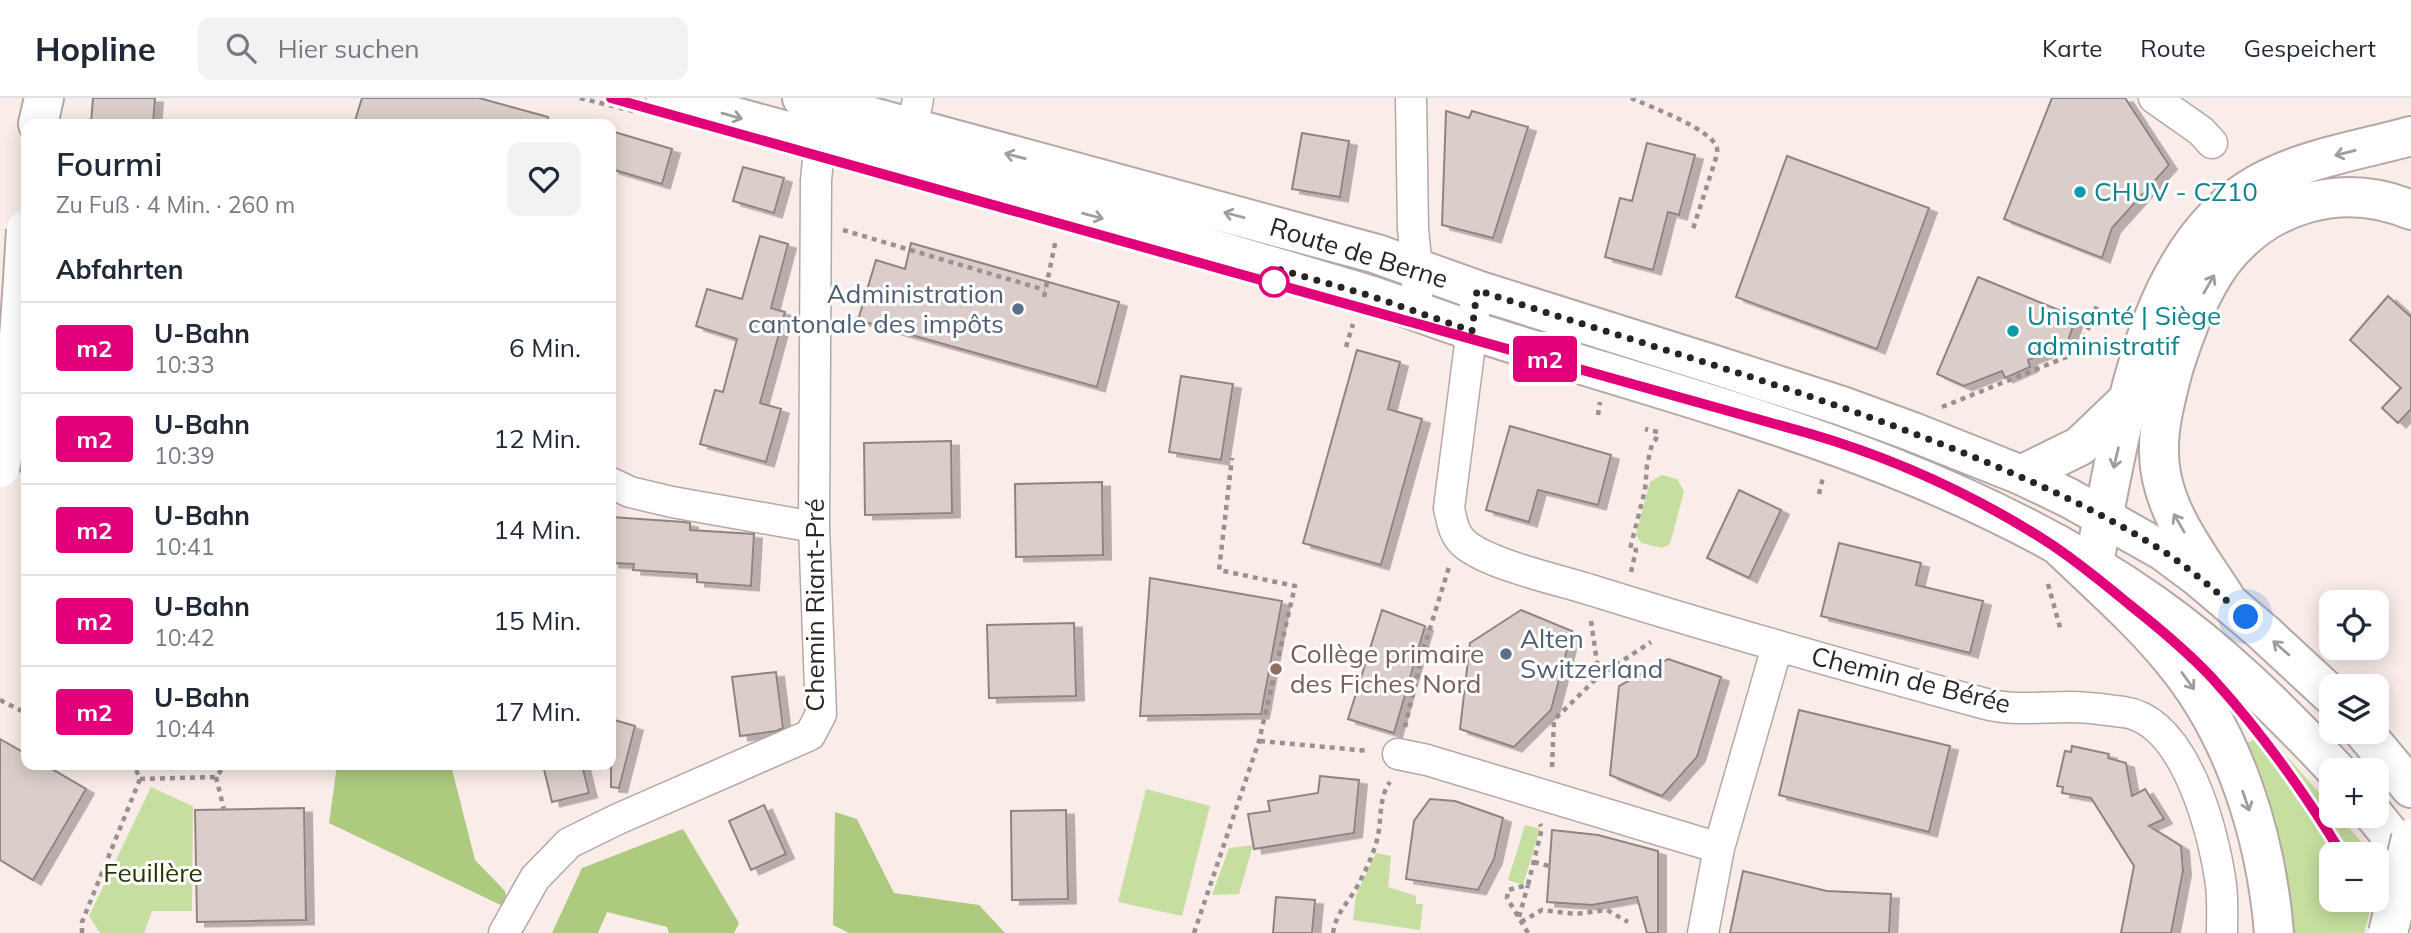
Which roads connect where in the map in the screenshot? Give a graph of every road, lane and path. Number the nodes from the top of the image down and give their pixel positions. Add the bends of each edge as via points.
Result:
1 (32, 98) edge
2 (44, 98) edge
3 (666, 98) edge
4 (802, 98) edge
5 (1412, 98) edge
6 (1631, 98) edge
7 (2154, 98) edge
8 (916, 113) edge
9 (32, 119) edge
10 (39, 119) edge
11 (2411, 136) edge
12 (820, 141) junction
13 (2212, 143) dead end
14 (2411, 210) edge
15 (815, 222) junction
16 (1058, 230) dead end
17 (1692, 232) dead end
18 (1418, 269) junction
19 (1045, 290) junction
20 (1477, 290) junction
21 (0, 292) edge
22 (21, 297) edge
23 (1044, 297) dead end
24 (2098, 303) dead end
25 (1417, 312) junction
26 (21, 319) edge
27 (1353, 323) dead end
28 (1472, 331) junction
29 (1346, 347) dead end
30 (2129, 399) junction
31 (1933, 411) dead end
32 (1645, 429) dead end
33 (1232, 458) dead end
34 (0, 468) edge
35 (2021, 475) junction
36 (616, 486) edge
37 (2104, 517) junction
38 (814, 527) junction
39 (1451, 559) dead end
40 (2052, 562) junction
41 (2092, 565) junction
42 (1630, 574) dead end
43 (2057, 586) dead end
44 (2228, 602) junction
45 (1591, 621) dead end
46 (2061, 631) dead end
47 (1651, 642) dead end
48 (1777, 647) junction
49 (1600, 676) junction
50 (2319, 683) edge
51 (0, 701) edge
52 (1551, 710) dead end
53 (21, 711) edge
54 (1558, 716) junction
55 (1259, 741) junction
56 (2374, 744) edge
57 (2324, 758) edge
58 (1397, 764) junction
59 (136, 770) edge
60 (221, 770) edge
61 (1551, 772) dead end
62 (216, 777) junction
63 (140, 779) junction
64 (2411, 788) edge
65 (224, 810) dead end
66 (1536, 818) dead end
67 (2385, 828) edge
68 (2411, 838) edge
69 (1719, 848) junction
70 (2411, 861) edge
71 (1534, 862) junction
72 (1549, 866) dead end
73 (1528, 885) junction
74 (1520, 920) junction
75 (1628, 922) dead end
76 (82, 933) edge
77 (504, 933) edge
78 (1194, 933) edge
79 (1333, 933) edge
80 (1528, 933) edge
81 (1703, 933) edge
82 (2222, 933) edge
83 (2274, 933) edge
84 (2388, 933) edge

1 - 9 main road
2 - 10 main road
3 -> 12 main road, Route de Berne
4 - 8 main road, Route de Berne
5 - 18 street via 1413,229
6 - 17 path via 1706,134 1717,149
7 - 13 street
18 -> 8 main road, Route de Berne
11 -> 30 main road via 2285,171 2224,208 2196,239 2170,282 2149,329
12 - 15 street, Chemin Riant-Pré
12 -> 25 main road, Route de Berne
44 -> 14 main road via 2168,503 2159,455 2166,396 2207,286 2236,246 2284,211 2350,196
15 - 19 path
15 - 38 street, Chemin Riant-Pré
16 - 19 path
18 - 20 main road, Route de Berne
18 - 25 street
19 - 23 path
20 - 28 street, Chemin de Bérée
20 - 35 main road, Route de Berne via 1842,406
21 - 22 street
24 - 31 path via 2074,354
25 - 28 main road, Route de Berne
26 - 34 main road, bridge
27 - 29 path
28 - 40 main road, Route de Berne via 1832,444 1948,490
28 - 48 street, Chemin de Bérée via 1449,508 1453,529 1465,545 1487,558
30 - 35 main road via 2080,446
30 -> 37 main road
32 - 42 path via 1658,432 1630,549 1636,551
33 - 55 path via 1219,570 1295,586
35 - 37 main road, Route de Berne
36 - 38 street via 672,502
37 - 41 main road
37 - 44 main road, Route de Berne via 2163,551
38 - 77 street, Chemin Riant-Pré via 821,714 810,735 569,843 535,878
39 - 58 path via 1423,651
40 - 41 main road, Route de Berne
40 - 43 path
40 - 46 path
40 -> 83 main road via 2170,657 2198,695 2233,765 2256,832
41 - 57 main road, Route de Berne via 2152,603 2227,662
50 -> 44 main road, Route de Berne
45 - 49 path
47 - 49 path
48 - 69 street, Chemin de Bérée
48 - 82 street, Chemin de Bérée via 2001,708 2074,707 2128,713 2157,725 2184,764 2204,807 2221,886
49 - 54 path
51 - 53 path
52 - 54 path
54 - 61 path
55 - 58 path
55 - 78 path
56 - 64 main road
58 - 69 street via 1427,760
58 - 79 path via 1383,798 1377,840 1357,887 1338,913
59 - 63 path
60 - 62 path
62 - 63 path
62 - 65 path
63 - 76 path via 82,922
66 - 71 path via 1542,828
67 - 70 main road
68 - 84 main road, bridge
69 - 81 street, Chemin de Bérée
71 - 72 path
71 - 73 path
73 - 74 path
73 - 74 path via 1508,890 1507,898
74 - 75 path via 1542,910 1575,914 1607,910
74 - 80 path

